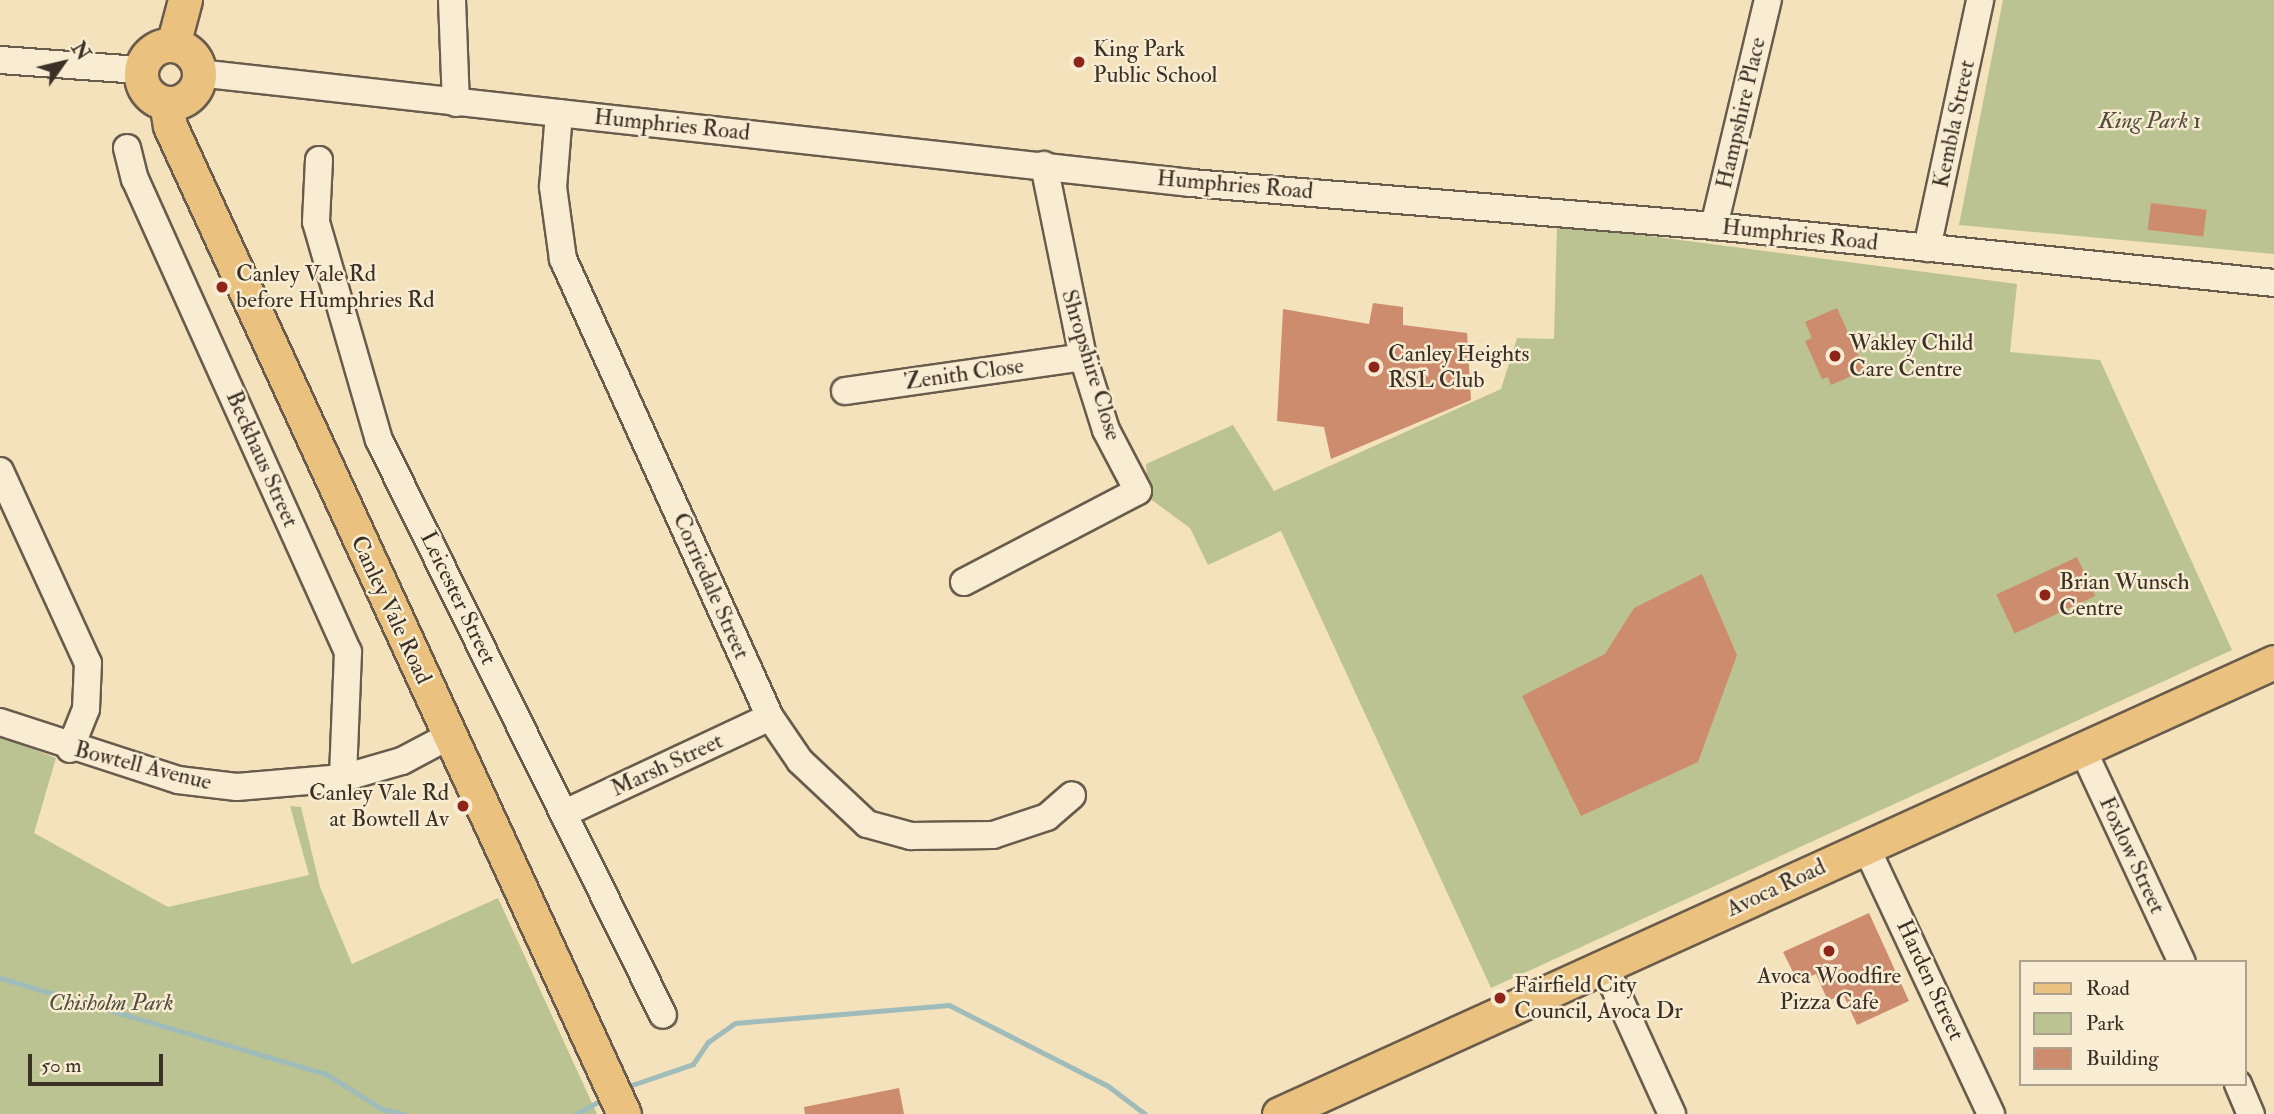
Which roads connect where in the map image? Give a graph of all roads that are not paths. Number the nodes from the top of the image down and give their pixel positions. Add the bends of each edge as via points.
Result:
1 (185, 0) edge
2 (452, 0) edge
3 (1768, 0) edge
4 (1980, 0) edge
5 (173, 46) junction
6 (0, 60) edge
7 (140, 70) junction
8 (198, 72) junction
9 (166, 103) junction
10 (456, 103) junction
11 (559, 113) junction
12 (128, 148) dead end
13 (319, 160) dead end
14 (1044, 165) junction
15 (1714, 226) junction
16 (1927, 248) junction
17 (2274, 283) edge
18 (1083, 357) junction
19 (845, 391) dead end
20 (0, 471) edge
21 (964, 582) dead end
22 (2274, 662) edge
23 (770, 717) junction
24 (0, 722) edge
25 (449, 736) junction
26 (2082, 748) junction
27 (70, 749) junction
28 (343, 778) junction
29 (1072, 795) dead end
30 (565, 813) junction
31 (1866, 847) junction
32 (2181, 960) edge
33 (1605, 967) junction
34 (663, 1016) dead end
35 (2239, 1086) edge
36 (624, 1114) edge
37 (1279, 1114) edge
38 (1672, 1114) edge
39 (1991, 1114) edge
40 (2251, 1114) edge

1 - 5 main road
2 - 10 street
3 - 15 street, Hampshire Place
4 - 16 street, Kembla Street
5 - 7 main road via 156,49
5 - 8 main road via 194,57
6 - 7 street
7 - 9 main road via 146,89
8 - 9 main road via 189,97
8 - 10 street, Humphries Road
9 - 25 main road, Canley Vale Road via 170,126
10 - 11 street, Humphries Road
11 - 14 street, Humphries Road
11 - 23 street, Corriedale Street via 553,187 563,259
12 - 28 street, Beckhaus Street via 135,179 348,652
13 - 30 street, Leicester Street via 316,222 379,440
14 - 15 street, Humphries Road via 1191,183
14 - 18 street, Shropshire Close
15 - 16 street, Humphries Road
16 - 17 street, Humphries Road
18 - 19 street, Zenith Close
18 - 21 street, Shropshire Close via 1105,430 1138,491
20 - 27 street via 88,663 86,709
22 - 26 main road, Avoca Road
23 - 29 street, Corriedale Street via 824,789 867,824 911,836 993,835 1047,817
23 - 30 street, Marsh Street
24 - 27 street, Bowtell Avenue
25 - 28 street, Bowtell Avenue via 402,761
25 - 36 main road, Canley Vale Road
26 - 31 main road, Avoca Road
26 - 32 street, Foxlow Street
27 - 28 street, Bowtell Avenue via 210,786
30 - 34 street, Leicester Street
31 - 33 main road, Avoca Road
31 - 39 street, Harden Street
33 - 37 main road, Avoca Road
33 - 38 street
35 - 40 street

